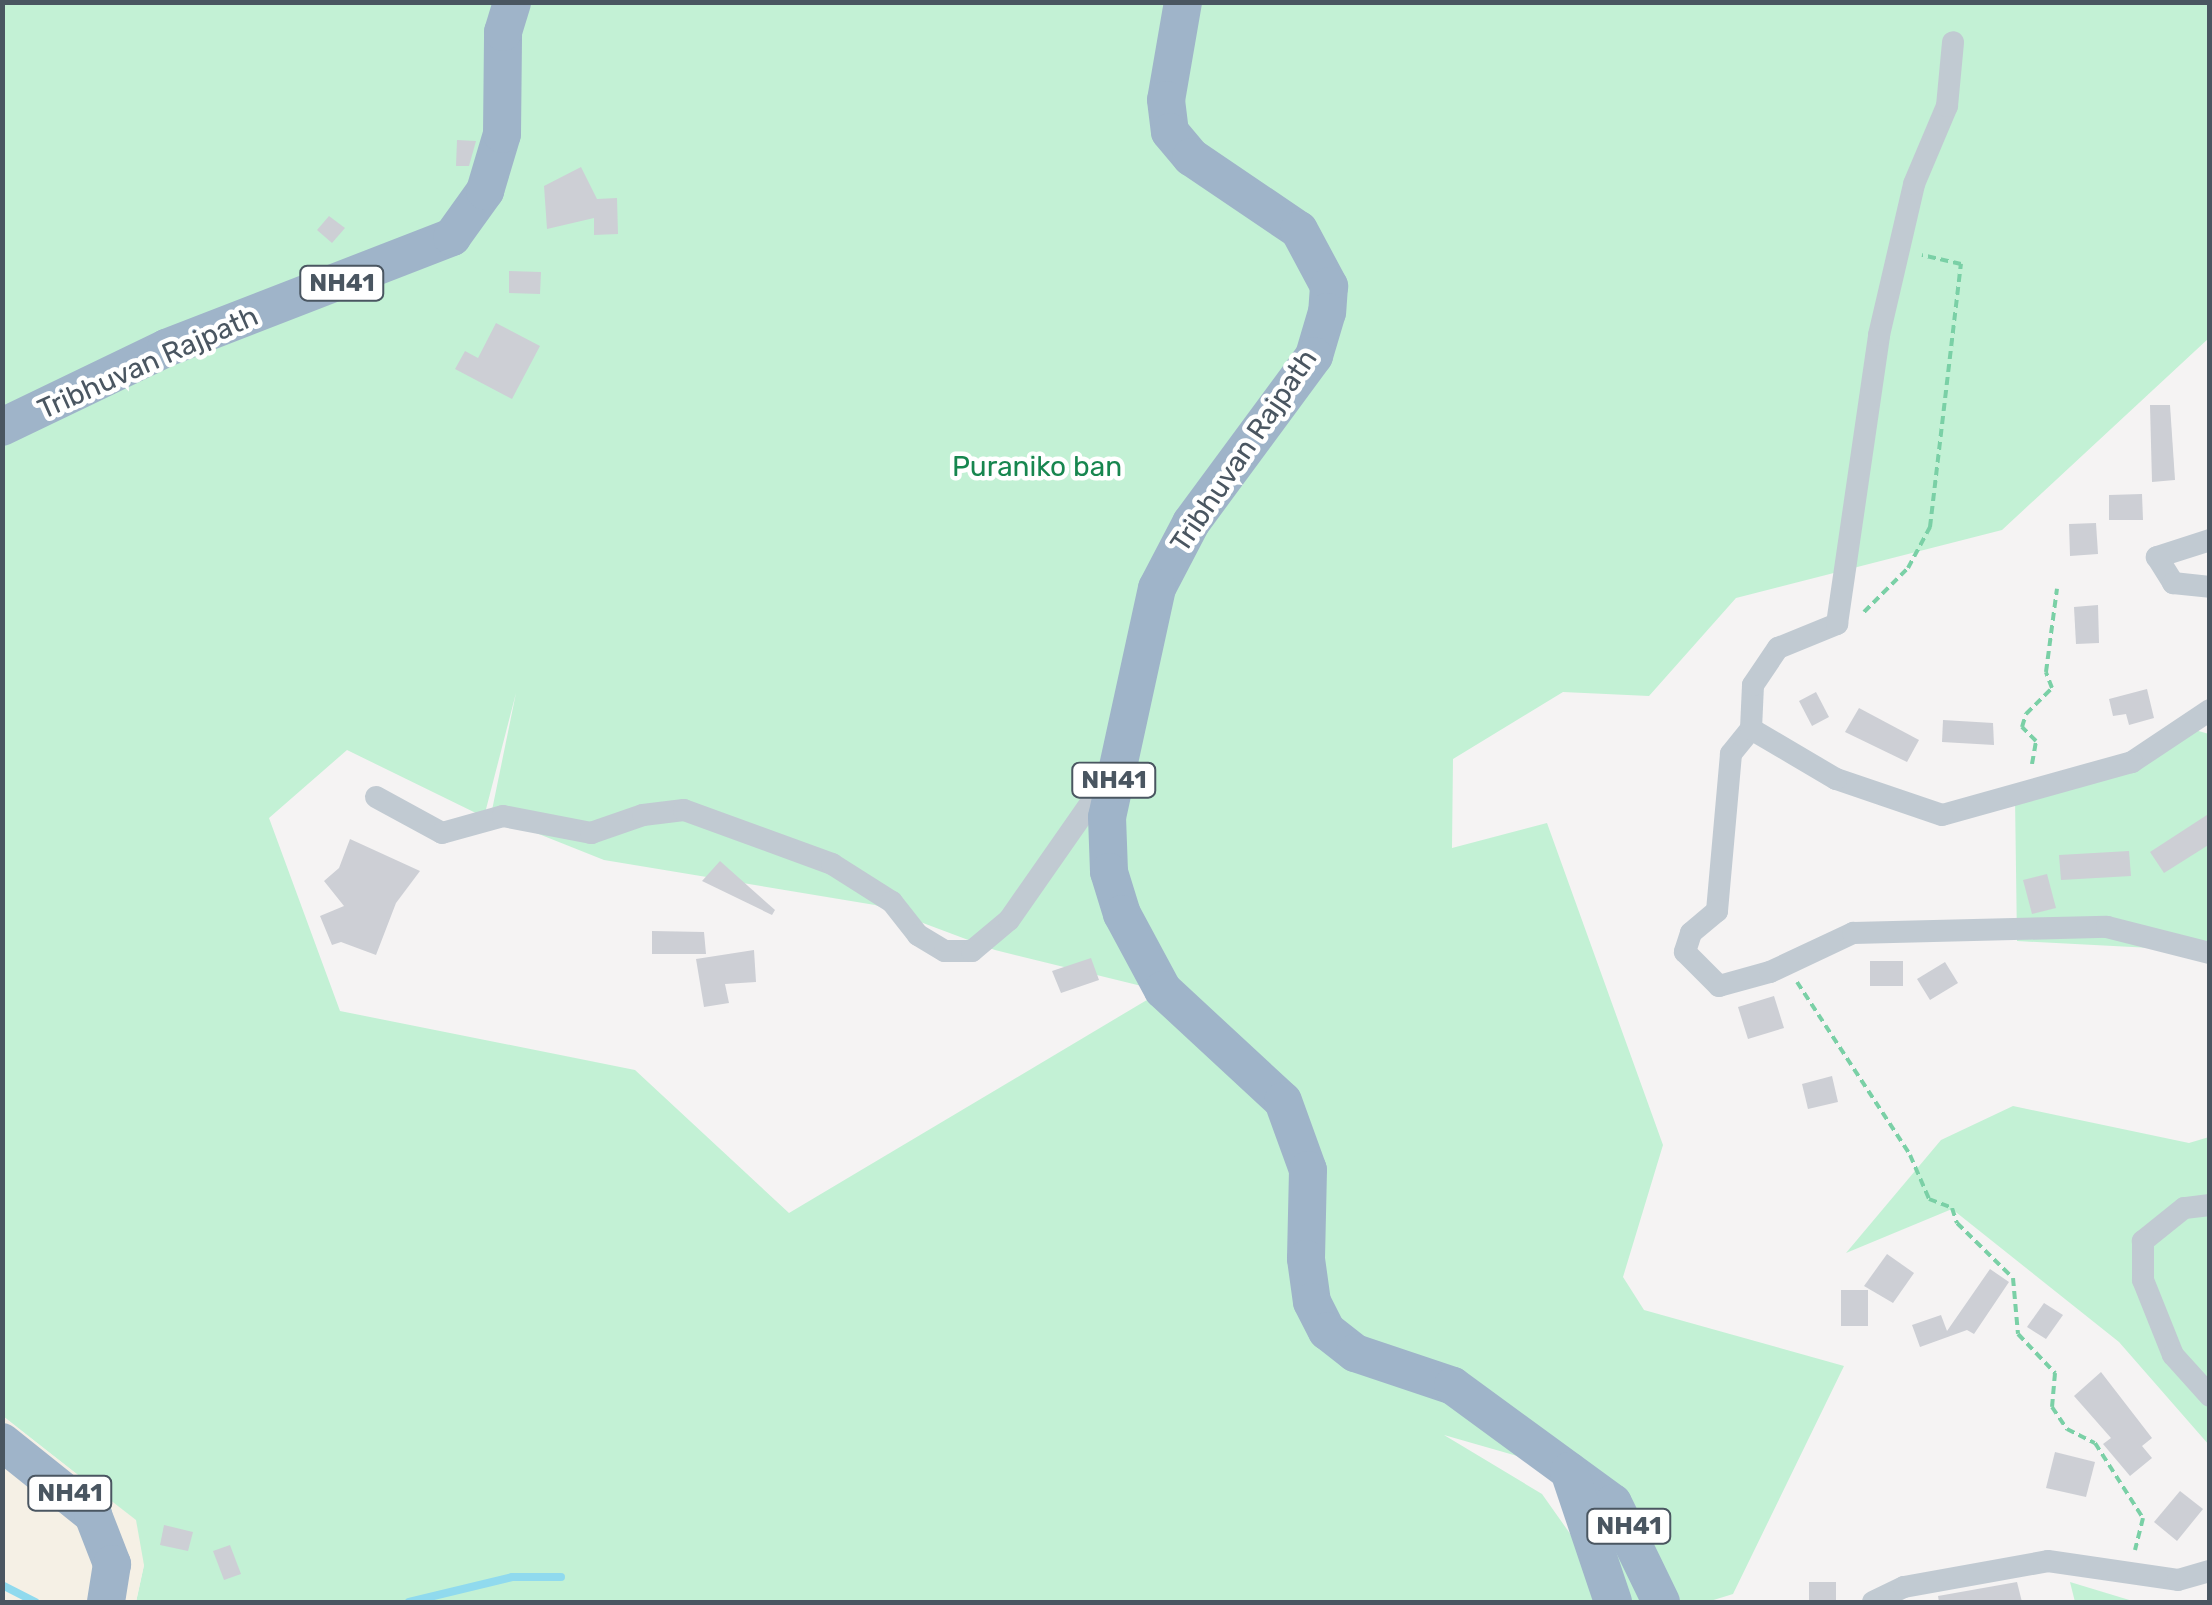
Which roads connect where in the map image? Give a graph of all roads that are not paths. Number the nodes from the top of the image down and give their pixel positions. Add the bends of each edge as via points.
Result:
1 (512, 2) edge
2 (1183, 2) edge
3 (1953, 42) dead end
4 (2, 427) edge
5 (2210, 540) edge
6 (2210, 587) edge
7 (2210, 710) edge
8 (1751, 729) junction
9 (1117, 767) junction
10 (376, 797) dead end
11 (2210, 953) edge
12 (2210, 1205) edge
13 (2210, 1396) edge
14 (2, 1442) edge
15 (1569, 1470) junction
16 (2210, 1571) edge
17 (106, 1602) edge
18 (1613, 1602) edge
19 (1661, 1602) edge
20 (1873, 1602) edge

1 - 4 highway, Tribhuvan Rajpath / NH41 via 503,32 502,134 486,191 452,237 166,348
2 - 9 highway, Tribhuvan Rajpath / NH41 via 1166,100 1170,132 1191,157 1299,230 1329,286 1327,312 1314,356 1172,556 1157,588
3 - 8 street via 1947,106 1914,184 1879,335 1836,624 1778,648 1753,685
5 - 6 street via 2157,557 2173,583
7 - 8 street via 2132,762 1942,814 1836,780
8 - 11 street via 1731,754 1717,910 1691,934 1685,952 1719,986 1770,972 1854,933 2107,927
9 - 10 street via 1009,920 972,951 944,951 918,936 892,902 832,864 684,810 656,811 591,834 502,816 442,834
9 - 15 highway, Tribhuvan Rajpath / NH41 via 1107,817 1109,872 1122,914 1163,990 1283,1101 1308,1170 1306,1259 1312,1302 1327,1331 1355,1353 1454,1386
12 - 13 street via 2184,1208 2142,1241 2143,1280 2174,1355
14 - 17 highway, NH41 via 93,1515 112,1564
15 - 18 highway, NH41
15 - 19 highway, Tribhuvan Rajpath / NH41 via 1612,1502 1631,1529
16 - 20 street via 2178,1580 2048,1561 1904,1587

